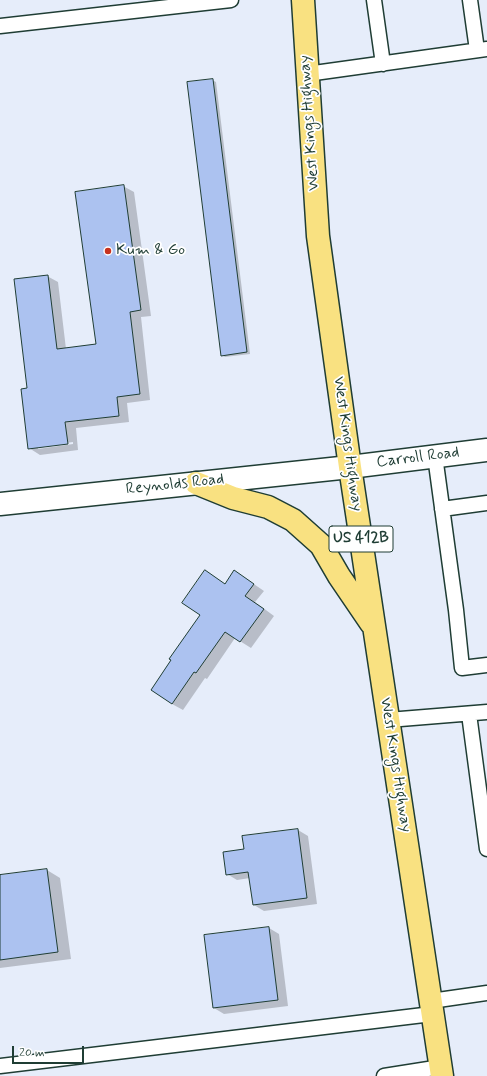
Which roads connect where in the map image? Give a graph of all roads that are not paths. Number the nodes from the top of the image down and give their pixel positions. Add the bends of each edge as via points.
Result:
1 (231, 0) edge
2 (302, 0) edge
3 (374, 0) edge
4 (470, 0) edge
5 (0, 26) edge
6 (482, 49) edge
7 (383, 64) junction
8 (307, 74) junction
9 (487, 450) edge
10 (435, 456) junction
11 (350, 467) junction
12 (196, 483) junction
13 (487, 502) edge
14 (0, 504) edge
15 (442, 509) junction
16 (374, 628) junction
17 (487, 665) edge
18 (487, 712) edge
19 (469, 714) junction
20 (388, 720) junction
21 (487, 849) edge
22 (487, 993) edge
23 (431, 1007) junction
24 (0, 1066) edge
25 (441, 1071) edge
26 (384, 1076) edge

1 - 5 lane
2 - 8 main road, West Kings Highway / US 412B
3 - 7 lane
4 - 6 lane
6 - 7 lane
7 - 8 lane
8 - 11 main road, West Kings Highway / US 412B via 318,236
9 - 10 street, Carroll Road
10 - 11 street, Carroll Road
10 - 15 lane
11 - 12 street, Reynolds Road
11 - 16 main road, West Kings Highway / US 412B
12 - 14 street, Reynolds Road
12 - 16 main road via 233,498 268,507 293,520 321,545
13 - 15 lane
15 - 17 lane via 462,668
16 - 20 main road, West Kings Highway / US 412B
18 - 19 lane
19 - 20 lane
19 - 21 lane
20 - 23 main road, West Kings Highway / US 412B
22 - 23 lane
23 - 24 lane
23 - 25 main road, West Kings Highway / US 412B
25 - 26 lane

